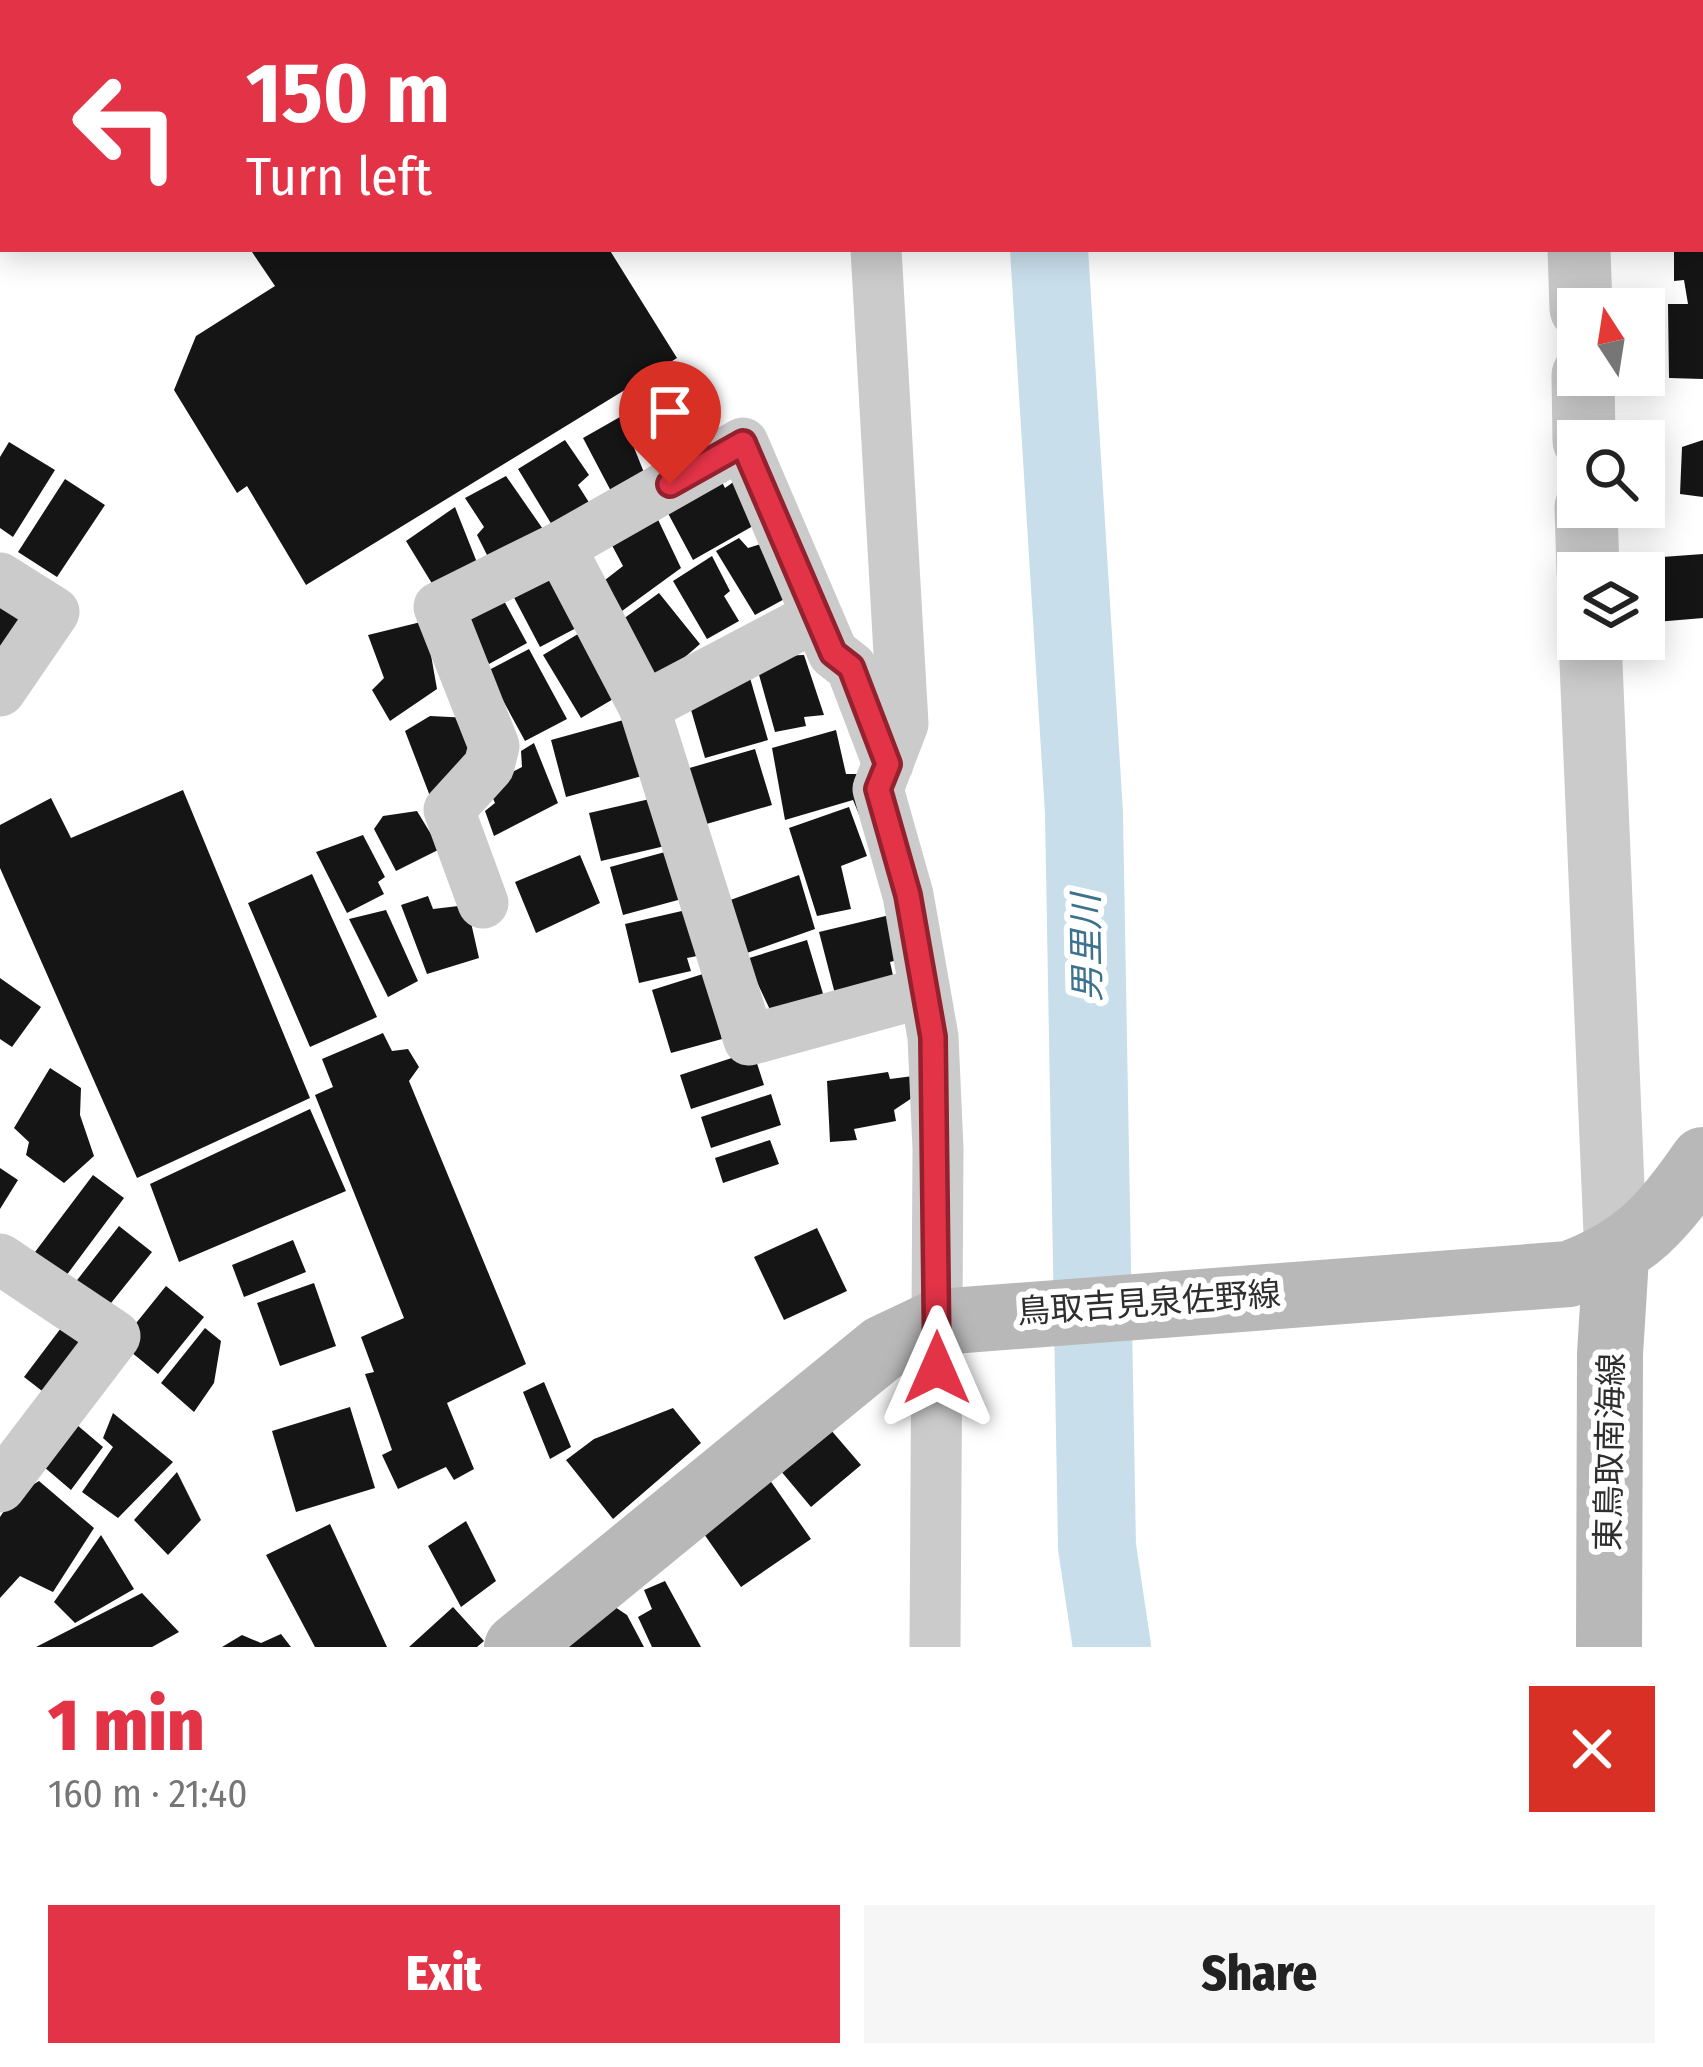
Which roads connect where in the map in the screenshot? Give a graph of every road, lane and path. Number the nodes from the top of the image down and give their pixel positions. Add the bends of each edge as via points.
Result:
1 (876, 252) edge
2 (1579, 252) edge
3 (1580, 288) edge
4 (560, 547) junction
5 (0, 578) edge
6 (817, 616) junction
7 (1590, 660) edge
8 (0, 691) edge
9 (644, 707) junction
10 (888, 764) junction
11 (483, 904) dead end
12 (926, 992) junction
13 (1703, 1160) edge
14 (0, 1258) edge
15 (1593, 1265) junction
16 (950, 1319) junction
17 (0, 1487) edge
18 (517, 1647) edge
19 (935, 1647) edge
20 (1609, 1647) edge

1 - 10 street via 903,724
2 - 3 street
4 - 6 street via 743,443
4 - 9 street
4 - 11 street via 439,607 494,746 489,766 449,810
5 - 8 street via 54,612
6 - 9 street
6 - 10 street via 833,653 851,667
7 - 15 street
9 - 12 street via 749,1040
10 - 12 street via 878,789
12 - 16 street
13 - 15 main road via 1675,1202
14 - 17 street via 115,1336
15 - 16 main road, 鳥取吉見泉佐野線
15 - 20 main road, 東鳥取南海線 via 1610,1354
16 - 18 main road, 鳥取吉見泉佐野線 via 883,1348
16 - 19 street

